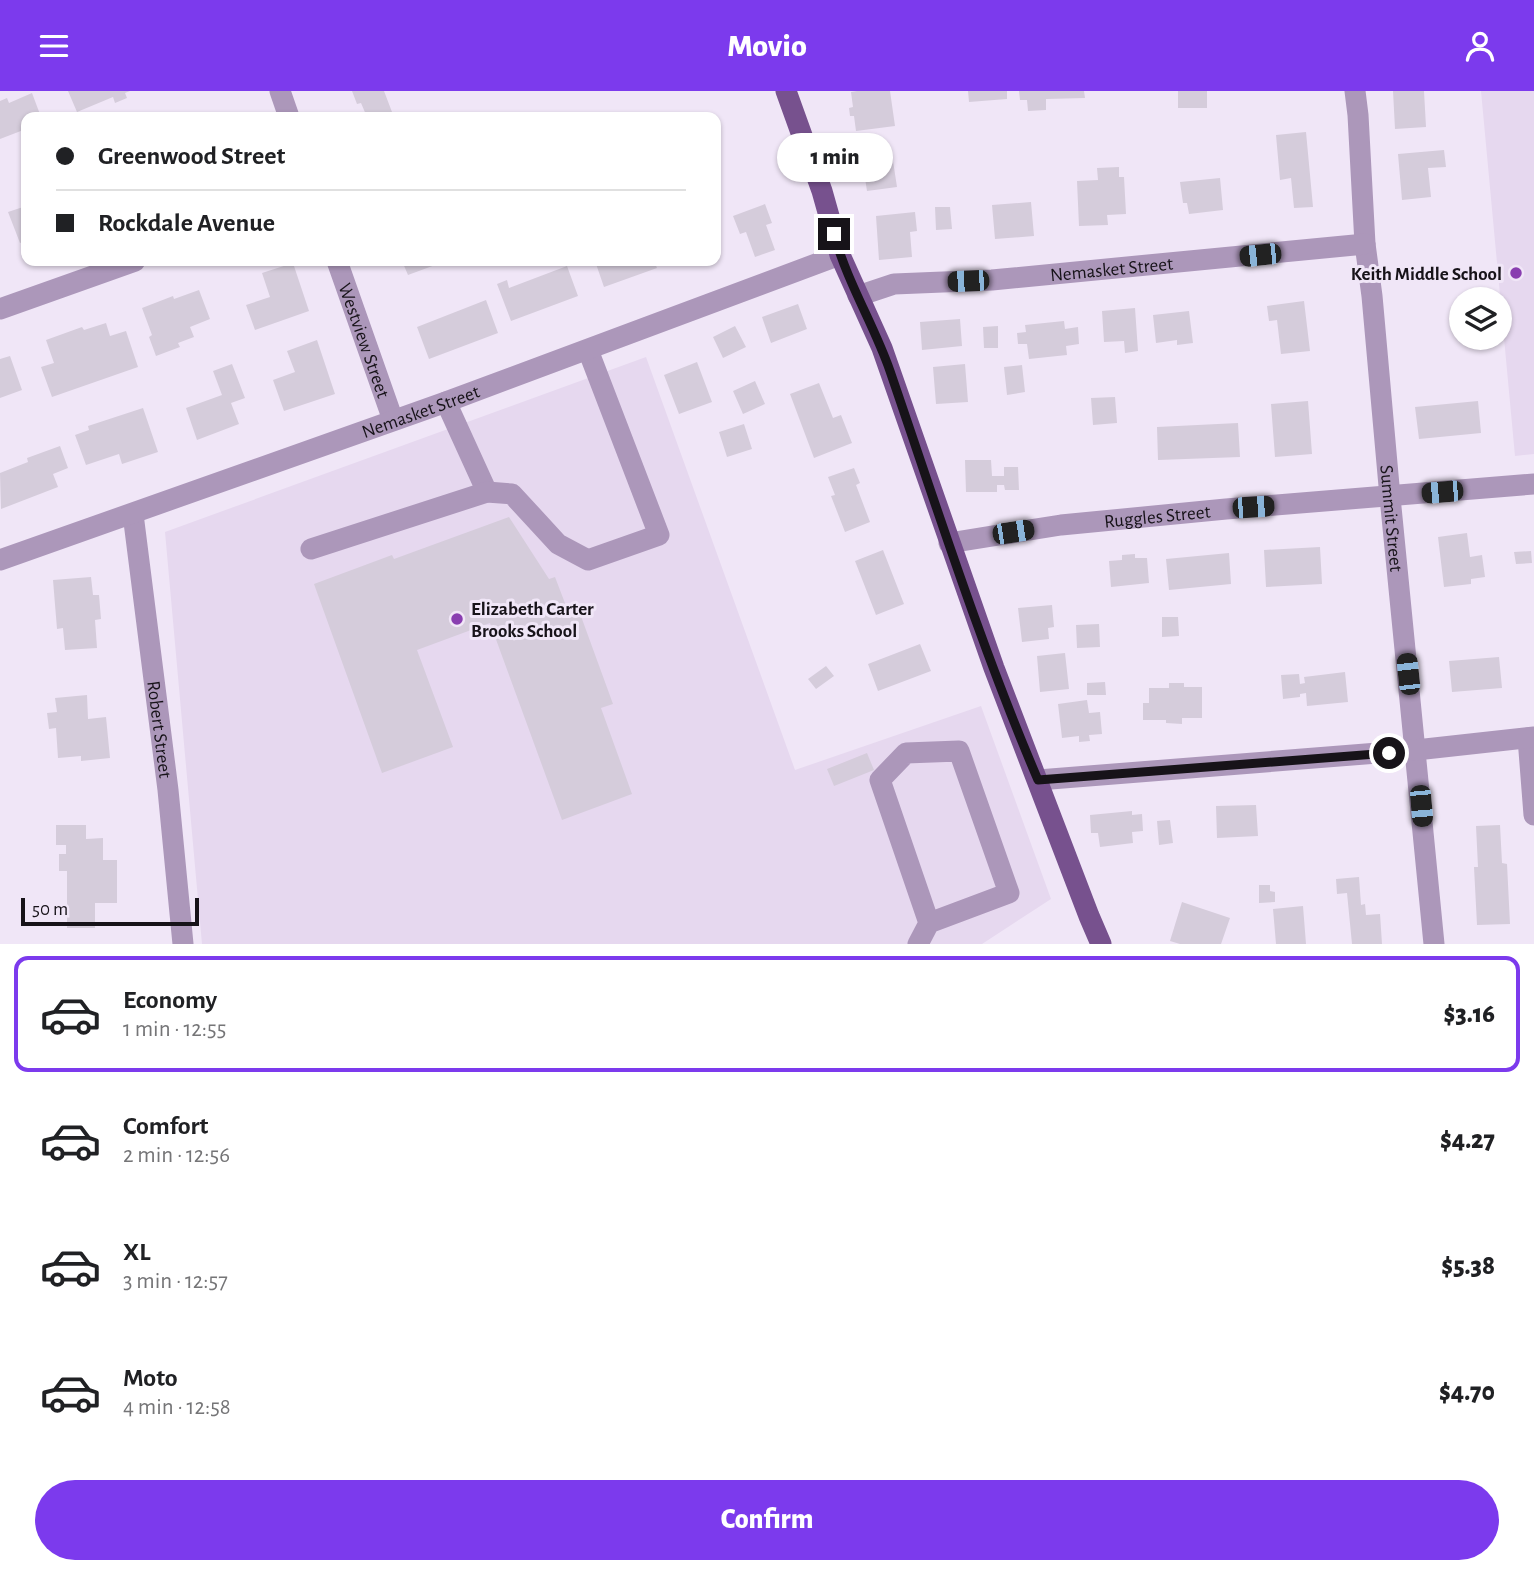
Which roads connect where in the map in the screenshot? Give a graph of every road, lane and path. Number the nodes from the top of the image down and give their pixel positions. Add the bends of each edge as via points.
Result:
1 (280, 91) edge
2 (786, 91) edge
3 (1355, 91) edge
4 (287, 112) edge
5 (1365, 244) junction
6 (840, 255) junction
7 (121, 266) edge
8 (339, 266) edge
9 (858, 296) junction
10 (0, 309) edge
11 (587, 350) junction
12 (446, 402) junction
13 (393, 420) junction
14 (1534, 484) edge
15 (487, 492) junction
16 (1390, 497) junction
17 (133, 514) junction
18 (949, 543) junction
19 (312, 549) dead end
20 (0, 560) edge
21 (1531, 738) edge
22 (1416, 750) junction
23 (1038, 780) junction
24 (1534, 815) edge
25 (929, 923) junction
26 (183, 944) edge
27 (918, 944) edge
28 (1101, 944) edge
29 (1434, 944) edge

1 - 4 street
2 - 6 main road
3 - 5 street, Summit Street
5 - 9 street, Nemasket Street via 992,280 894,283
5 - 16 street, Summit Street
6 - 9 main road
6 - 11 street, Nemasket Street
7 - 10 street
8 - 13 street, Westview Street
9 - 18 main road via 882,348
11 - 12 street, Nemasket Street
11 - 15 street via 659,534 588,560 558,544 512,494
12 - 13 street, Nemasket Street
12 - 15 street
13 - 17 street, Nemasket Street
14 - 16 street, Ruggles Street
15 - 19 street
16 - 18 street, Ruggles Street via 1061,525
16 - 22 street, Summit Street
17 - 20 street, Nemasket Street
17 - 26 street, Robert Street
18 - 23 main road
21 - 22 street
21 - 24 street
22 - 23 street
22 - 29 street, Summit Street
23 - 28 main road
25 - 25 street via 880,780 906,753 959,751 1009,893
25 - 27 street

